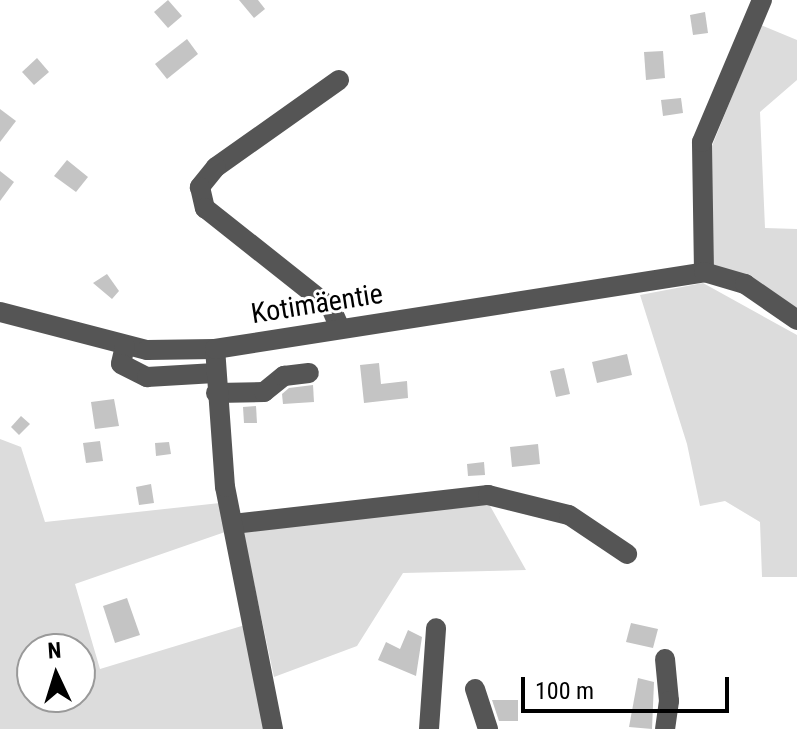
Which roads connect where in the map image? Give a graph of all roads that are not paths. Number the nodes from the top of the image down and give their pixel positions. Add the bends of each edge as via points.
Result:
1 (762, 0) edge
2 (339, 80) dead end
3 (704, 272) junction
4 (0, 312) edge
5 (797, 320) edge
6 (340, 328) junction
7 (125, 346) junction
8 (215, 349) junction
9 (309, 373) dead end
10 (215, 383) junction
11 (233, 524) junction
12 (627, 554) dead end
13 (436, 628) dead end
14 (665, 659) dead end
15 (475, 689) dead end
16 (273, 729) edge
17 (429, 729) edge
18 (488, 729) edge
19 (665, 729) edge

1 - 3 street via 702,142
2 - 6 street via 216,167 200,187 205,208 331,308
3 - 5 street, Kotimäentie via 745,284
3 - 6 street, Kotimäentie
4 - 7 street, Kotimäentie
6 - 8 street, Kotimäentie
7 - 8 street, Kotimäentie
7 - 10 street via 121,364 147,377
8 - 10 street
9 - 10 street via 284,376 264,392
10 - 11 street
11 - 12 street via 488,495 569,515
11 - 16 street
13 - 17 street
14 - 19 street
15 - 18 street

